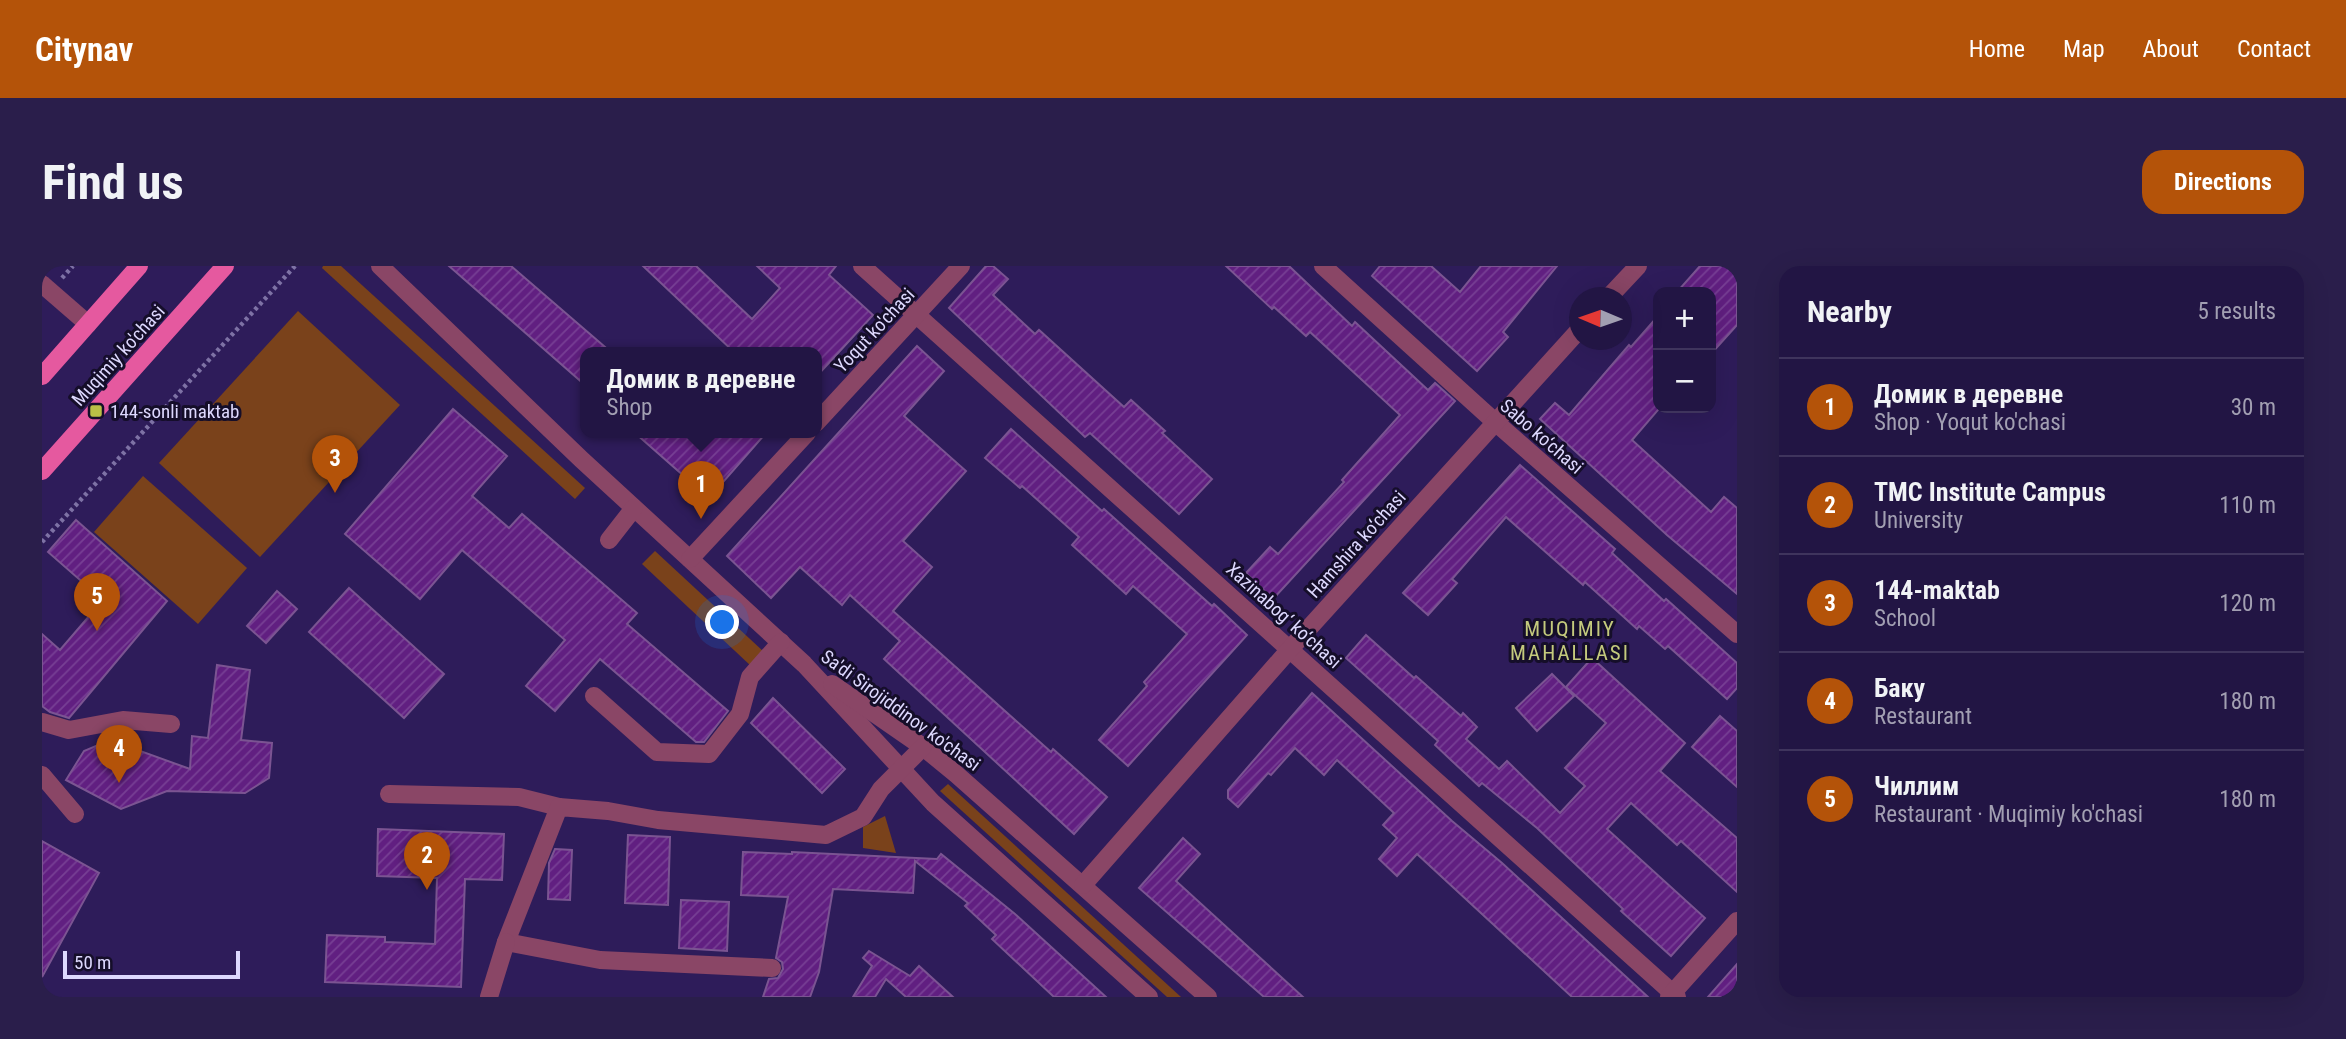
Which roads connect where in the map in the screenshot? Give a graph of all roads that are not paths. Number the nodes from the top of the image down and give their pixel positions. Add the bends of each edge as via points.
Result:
1 (139, 266) edge
2 (225, 266) edge
3 (380, 266) edge
4 (862, 266) edge
5 (961, 266) edge
6 (1322, 266) edge
7 (1638, 266) edge
8 (42, 284) edge
9 (1618, 287) edge
10 (917, 314) junction
11 (88, 324) junction
12 (1569, 341) edge
13 (42, 376) edge
14 (822, 418) edge
15 (1494, 421) junction
16 (802, 438) edge
17 (42, 471) edge
18 (634, 508) junction
19 (609, 540) dead end
20 (690, 559) junction
21 (1737, 634) edge
22 (780, 642) junction
23 (1290, 649) junction
24 (804, 664) junction
25 (594, 696) dead end
26 (42, 722) edge
27 (170, 724) dead end
28 (923, 747) junction
29 (901, 768) junction
30 (42, 775) edge
31 (389, 794) dead end
32 (559, 807) junction
33 (75, 814) dead end
34 (1083, 885) junction
35 (1737, 921) edge
36 (506, 942) junction
37 (772, 968) dead end
38 (1673, 996) edge
39 (489, 997) edge
40 (1149, 997) edge
41 (1208, 997) edge

1 - 11 main road
2 - 17 main road, Muqimiy ko'chasi
3 - 18 street
4 - 10 street, Xazinabog‘ ko‘chasi
5 - 10 street, Yoqut ko'chasi
6 - 15 street, Sabo ko‘chasi
7 - 9 street
8 - 11 street
10 - 14 street, Yoqut ko'chasi
10 - 23 street, Xazinabog‘ ko‘chasi
11 - 13 main road
12 - 15 street, Hamshira ko‘chasi
15 - 21 street, Sabo ko‘chasi
15 - 23 street, Hamshira ko‘chasi
16 - 20 street
18 - 19 street
18 - 20 street
20 - 22 street
22 - 24 street
22 - 25 street via 750,677 740,715 709,754 657,752
23 - 34 street, Hamshira ko‘chasi
23 - 38 street, Xazinabog‘ ko‘chasi
24 - 28 street, Sa'di Sirojiddinov ko'chasi
24 - 29 street, Sa'di Sirojiddinov ko'chasi
26 - 27 street via 69,730 123,720
28 - 29 street
28 - 34 street, Sa'di Sirojiddinov ko'chasi
29 - 32 street via 863,817 826,835
29 - 40 street, Sa'di Sirojiddinov ko'chasi via 933,803
30 - 33 street
31 - 32 street via 519,797
32 - 36 street
34 - 41 street, Sa'di Sirojiddinov ko'chasi
35 - 38 street
36 - 37 street via 600,960
36 - 39 street

